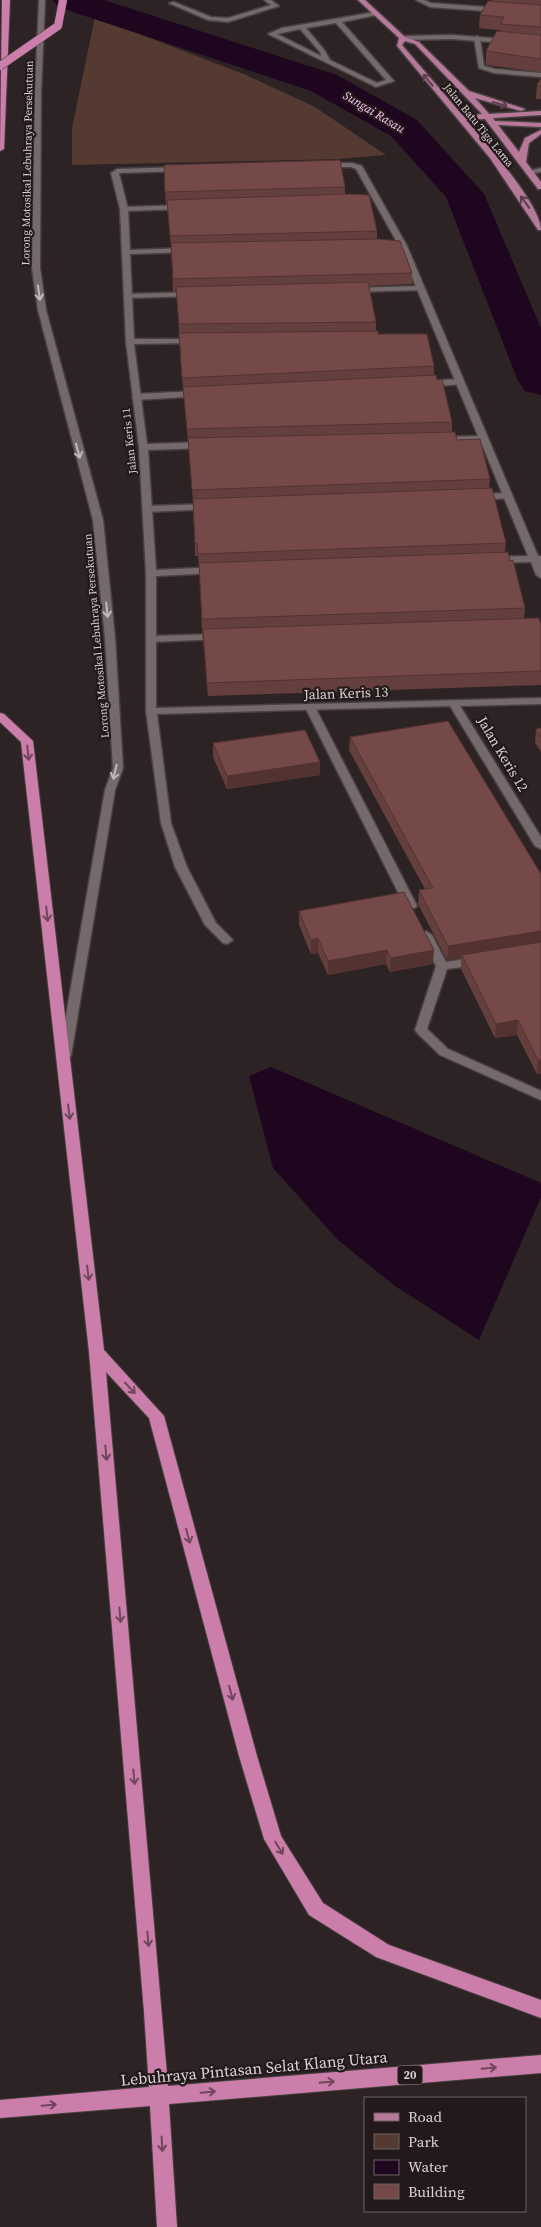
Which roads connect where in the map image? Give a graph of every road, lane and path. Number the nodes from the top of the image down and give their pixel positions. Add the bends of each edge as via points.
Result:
1 (6, 0) edge
2 (42, 0) edge
3 (63, 0) edge
4 (267, 0) edge
5 (361, 0) edge
6 (419, 0) edge
7 (172, 2) dead end
8 (504, 11) edge
9 (375, 14) junction
10 (338, 20) junction
11 (302, 27) junction
12 (403, 38) junction
13 (477, 38) junction
14 (541, 44) edge
15 (327, 62) junction
16 (0, 66) edge
17 (541, 75) edge
18 (466, 92) junction
19 (538, 113) edge
20 (487, 116) junction
21 (459, 118) junction
22 (493, 123) junction
23 (465, 125) junction
24 (541, 125) edge
25 (541, 132) edge
26 (0, 149) edge
27 (522, 162) junction
28 (313, 166) edge
29 (186, 169) edge
30 (541, 170) edge
31 (529, 172) junction
32 (541, 187) edge
33 (367, 201) edge
34 (376, 201) junction
35 (192, 207) edge
36 (124, 209) junction
37 (541, 228) edge
38 (393, 246) edge
39 (403, 246) junction
40 (195, 250) edge
41 (126, 252) junction
42 (421, 288) junction
43 (343, 290) edge
44 (206, 294) edge
45 (128, 296) junction
46 (209, 341) edge
47 (130, 342) junction
48 (460, 382) junction
49 (420, 384) edge
50 (205, 394) edge
51 (136, 397) junction
52 (483, 439) junction
53 (434, 440) edge
54 (211, 445) edge
55 (143, 447) junction
56 (507, 496) junction
57 (468, 498) edge
58 (215, 506) edge
59 (147, 509) junction
60 (537, 559) edge
61 (485, 561) edge
62 (229, 570) edge
63 (151, 573) junction
64 (541, 575) edge
65 (229, 636) edge
66 (151, 639) junction
67 (541, 701) edge
68 (454, 704) junction
69 (310, 708) junction
70 (151, 711) junction
71 (0, 716) edge
72 (541, 846) edge
73 (227, 940) dead end
74 (487, 959) edge
75 (442, 966) junction
76 (64, 1063) junction
77 (541, 1096) edge
78 (97, 1352) junction
79 (541, 2009) edge
80 (541, 2064) edge
81 (160, 2096) junction
82 (0, 2109) edge
83 (167, 2227) edge

1 - 26 highway
2 -> 76 street, Lorong Motosikal Lebuhraya Persekutuan via 36,268 42,310 98,520 118,768 110,790
3 - 16 highway, bridge via 58,26
4 - 7 street via 276,6 228,20 210,19
5 - 9 main road, Jalan Batu Tiga Lama
6 - 8 street via 430,5
9 - 10 street
9 - 12 main road, Jalan Batu Tiga Lama
10 - 11 street
10 - 15 street via 391,81 376,85
11 - 15 street via 323,52
11 - 15 street via 271,34
12 - 13 street
12 - 18 main road, Jalan Batu Tiga Lama via 417,43
21 -> 12 main road, Jalan Batu Tiga Lama via 400,45
13 - 14 street
13 - 17 street via 481,67
18 -> 19 main road
18 - 20 main road, Jalan Batu Tiga Lama
19 - 20 main road
20 - 21 main road
20 - 22 main road, Jalan Batu Tiga Lama
21 - 23 main road, Jalan Batu Tiga Lama
22 - 23 main road
22 - 24 main road
22 - 27 main road, Jalan Batu Tiga Lama
37 -> 23 main road, Jalan Batu Tiga Lama via 508,178
25 - 27 main road via 526,139 522,146
27 - 31 main road, Jalan Batu Tiga Lama
28 - 34 street via 352,164 359,168
29 - 36 street, Jalan Keris 11 via 117,171
30 - 31 street
31 - 32 main road, Jalan Batu Tiga Lama
33 - 34 street
34 - 39 street
35 - 36 street
36 - 41 street, Jalan Keris 11
38 - 39 street
39 - 42 street
40 - 41 street
41 - 45 street, Jalan Keris 11
42 - 43 street
42 - 48 street via 436,337
44 - 45 street
45 - 47 street, Jalan Keris 11
46 - 47 street
47 - 51 street, Jalan Keris 11
48 - 49 street
48 - 52 street
50 - 51 street
51 - 55 street, Jalan Keris 11
52 - 53 street
52 - 56 street
54 - 55 street
55 - 59 street, Jalan Keris 11
56 - 57 street
56 - 60 street
58 - 59 street
59 - 63 street, Jalan Keris 11
60 - 61 street
60 - 64 street
62 - 63 street
63 - 66 street, Jalan Keris 11
65 - 66 street
66 - 70 street, Jalan Keris 11
67 - 68 street, Jalan Keris 13
68 - 69 street, Jalan Keris 13
68 - 72 street, Jalan Keris 12
69 - 70 street, Jalan Keris 13
69 - 75 street
70 - 73 street, Jalan Keris 11 via 166,823 181,867 212,925
71 -> 76 highway via 27,741
74 - 75 street
75 - 77 street via 421,1030 444,1052
76 -> 78 highway
78 -> 79 highway via 156,1416 273,1839 316,1908 383,1951
78 -> 81 highway
81 -> 80 highway, Lebuhraya Pintasan Selat Klang Utara / 20
82 -> 81 highway, Lebuhraya Pintasan Selat Klang Utara / 20
81 -> 83 highway

